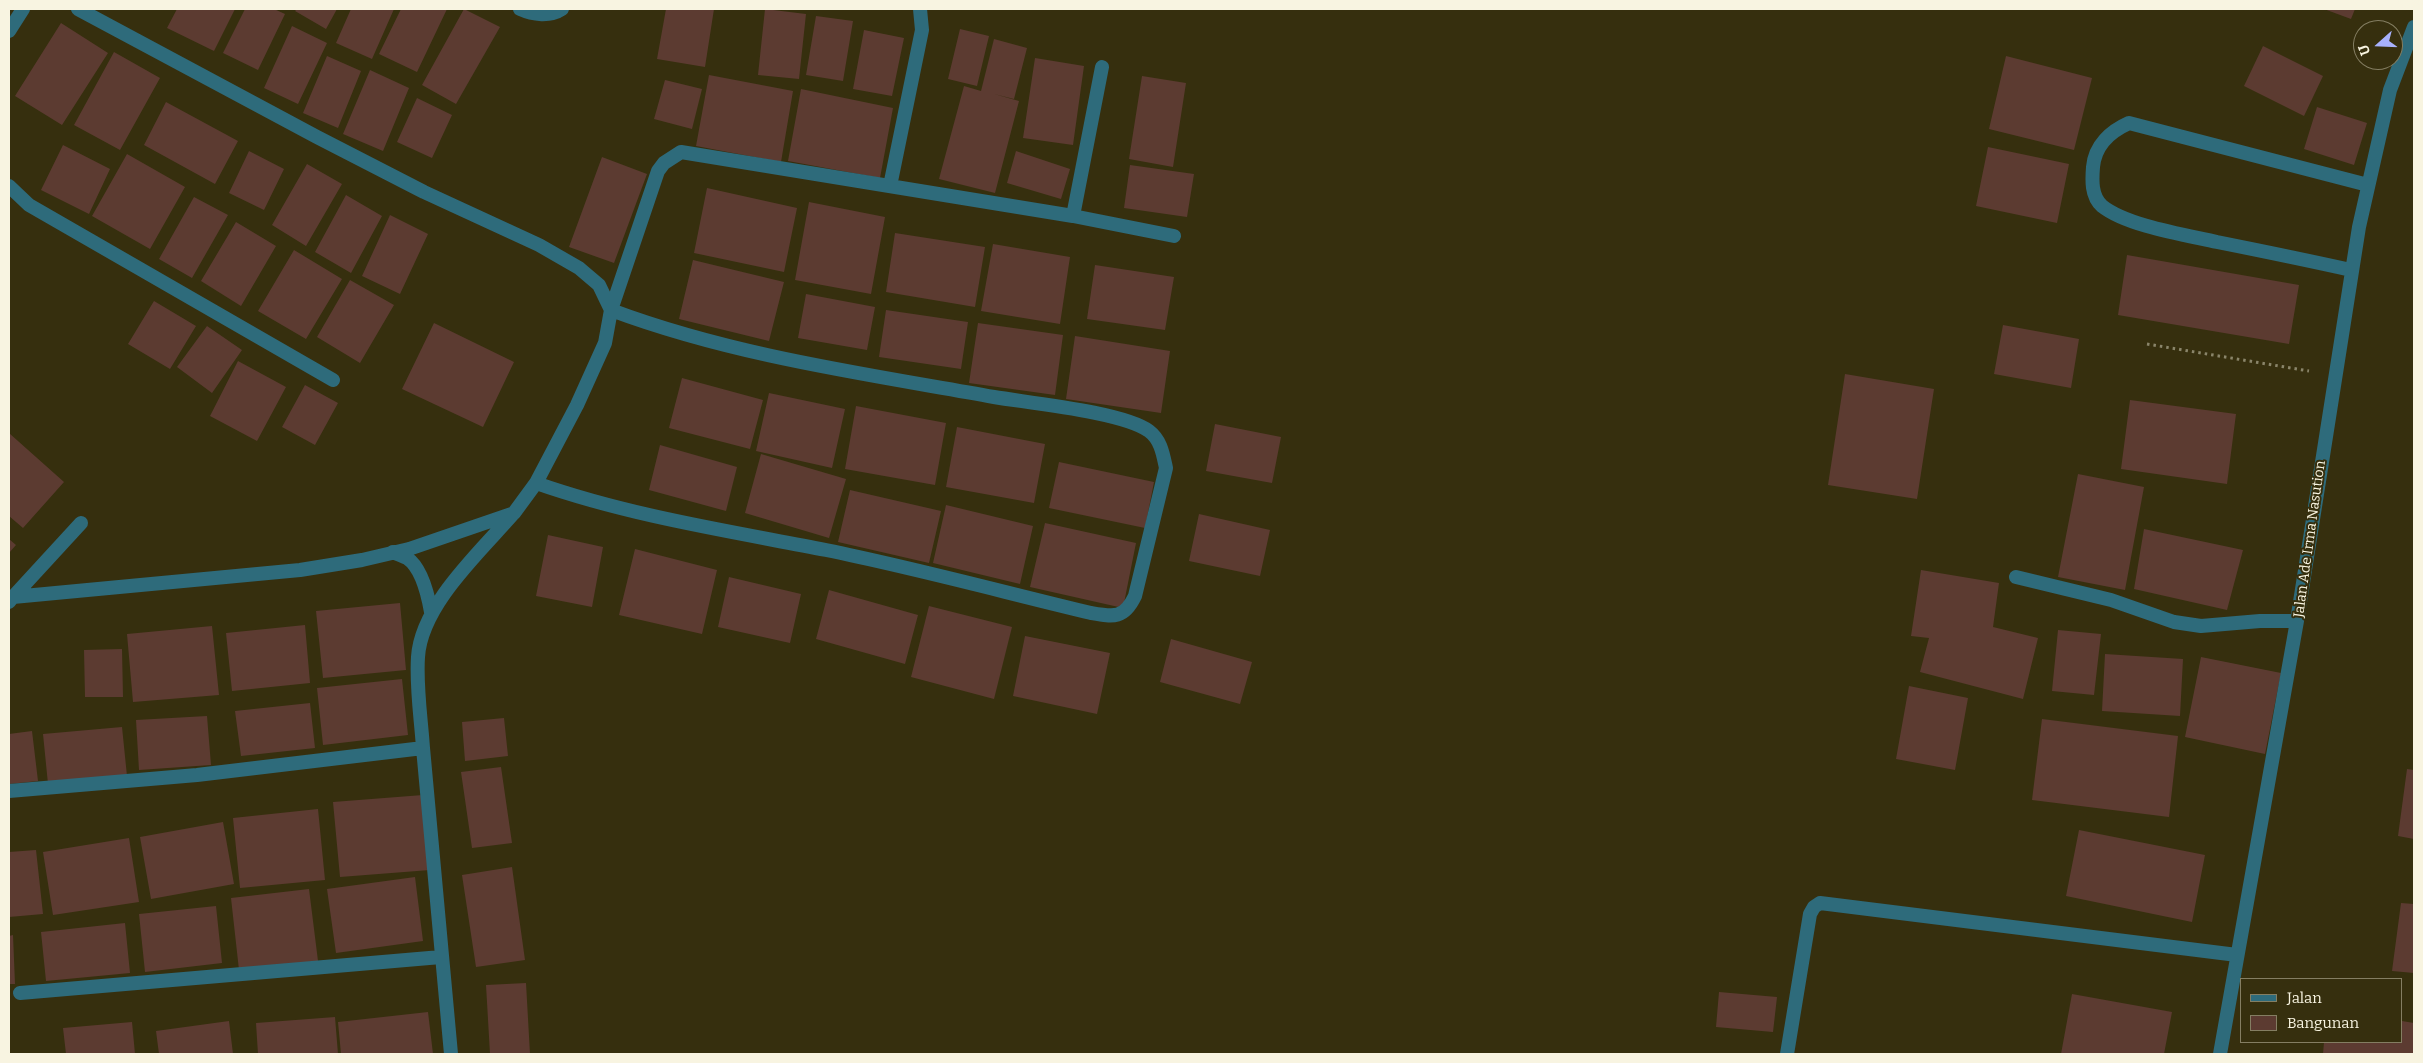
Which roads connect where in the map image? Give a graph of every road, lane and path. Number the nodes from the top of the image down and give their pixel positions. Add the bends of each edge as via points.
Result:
1 (22, 9) edge
2 (78, 9) edge
3 (520, 9) edge
4 (562, 9) edge
5 (920, 9) edge
6 (2414, 27) edge
7 (9, 31) edge
8 (1102, 67) dead end
9 (2368, 185) junction
10 (9, 186) edge
11 (890, 186) junction
12 (1073, 216) junction
13 (1174, 236) dead end
14 (2351, 270) junction
15 (611, 310) junction
16 (2147, 344) dead end
17 (2334, 375) junction
18 (333, 380) dead end
19 (536, 482) junction
20 (514, 513) junction
21 (81, 523) dead end
22 (392, 552) junction
23 (2016, 577) dead end
24 (11, 599) edge
25 (431, 612) junction
26 (2298, 621) junction
27 (423, 748) junction
28 (9, 791) edge
29 (2237, 956) junction
30 (441, 957) junction
31 (20, 993) dead end
32 (450, 1054) edge
33 (1787, 1054) edge
34 (2220, 1054) edge

1 - 7 street
2 - 15 street via 424,192 539,245 579,268 599,285
3 - 4 street via 551,14
5 - 11 street via 922,30
6 - 9 street, Jalan Ade Irma Nasution via 2390,90
8 - 12 street
9 - 14 street, Jalan Ade Irma Nasution
9 - 14 street via 2129,123 2114,130 2100,145 2093,164 2092,188 2101,205 2118,215 2169,231
10 - 18 street via 29,205
11 - 12 street
11 - 15 street via 681,152 658,171
12 - 13 street
14 - 17 street, Jalan Ade Irma Nasution
15 - 19 street via 605,343 595,367
15 - 19 street via 664,330 720,345 1109,416 1149,431 1157,439 1166,468 1135,596 1128,609 1118,615 1091,614 829,551 662,519 566,494
16 - 17 path
17 - 26 street, Jalan Ade Irma Nasution
19 - 20 street
20 - 22 street
20 - 25 street
21 - 24 street
22 - 24 street via 300,570
22 - 25 street via 408,558 416,568
23 - 26 street via 2111,600 2174,622 2201,626
25 - 27 street via 418,655
26 - 29 street, Jalan Ade Irma Nasution
27 - 28 street via 197,775
27 - 30 street
29 - 33 street via 1820,903 1810,914
29 - 34 street, Jalan Ade Irma Nasution
30 - 31 street
30 - 32 street

